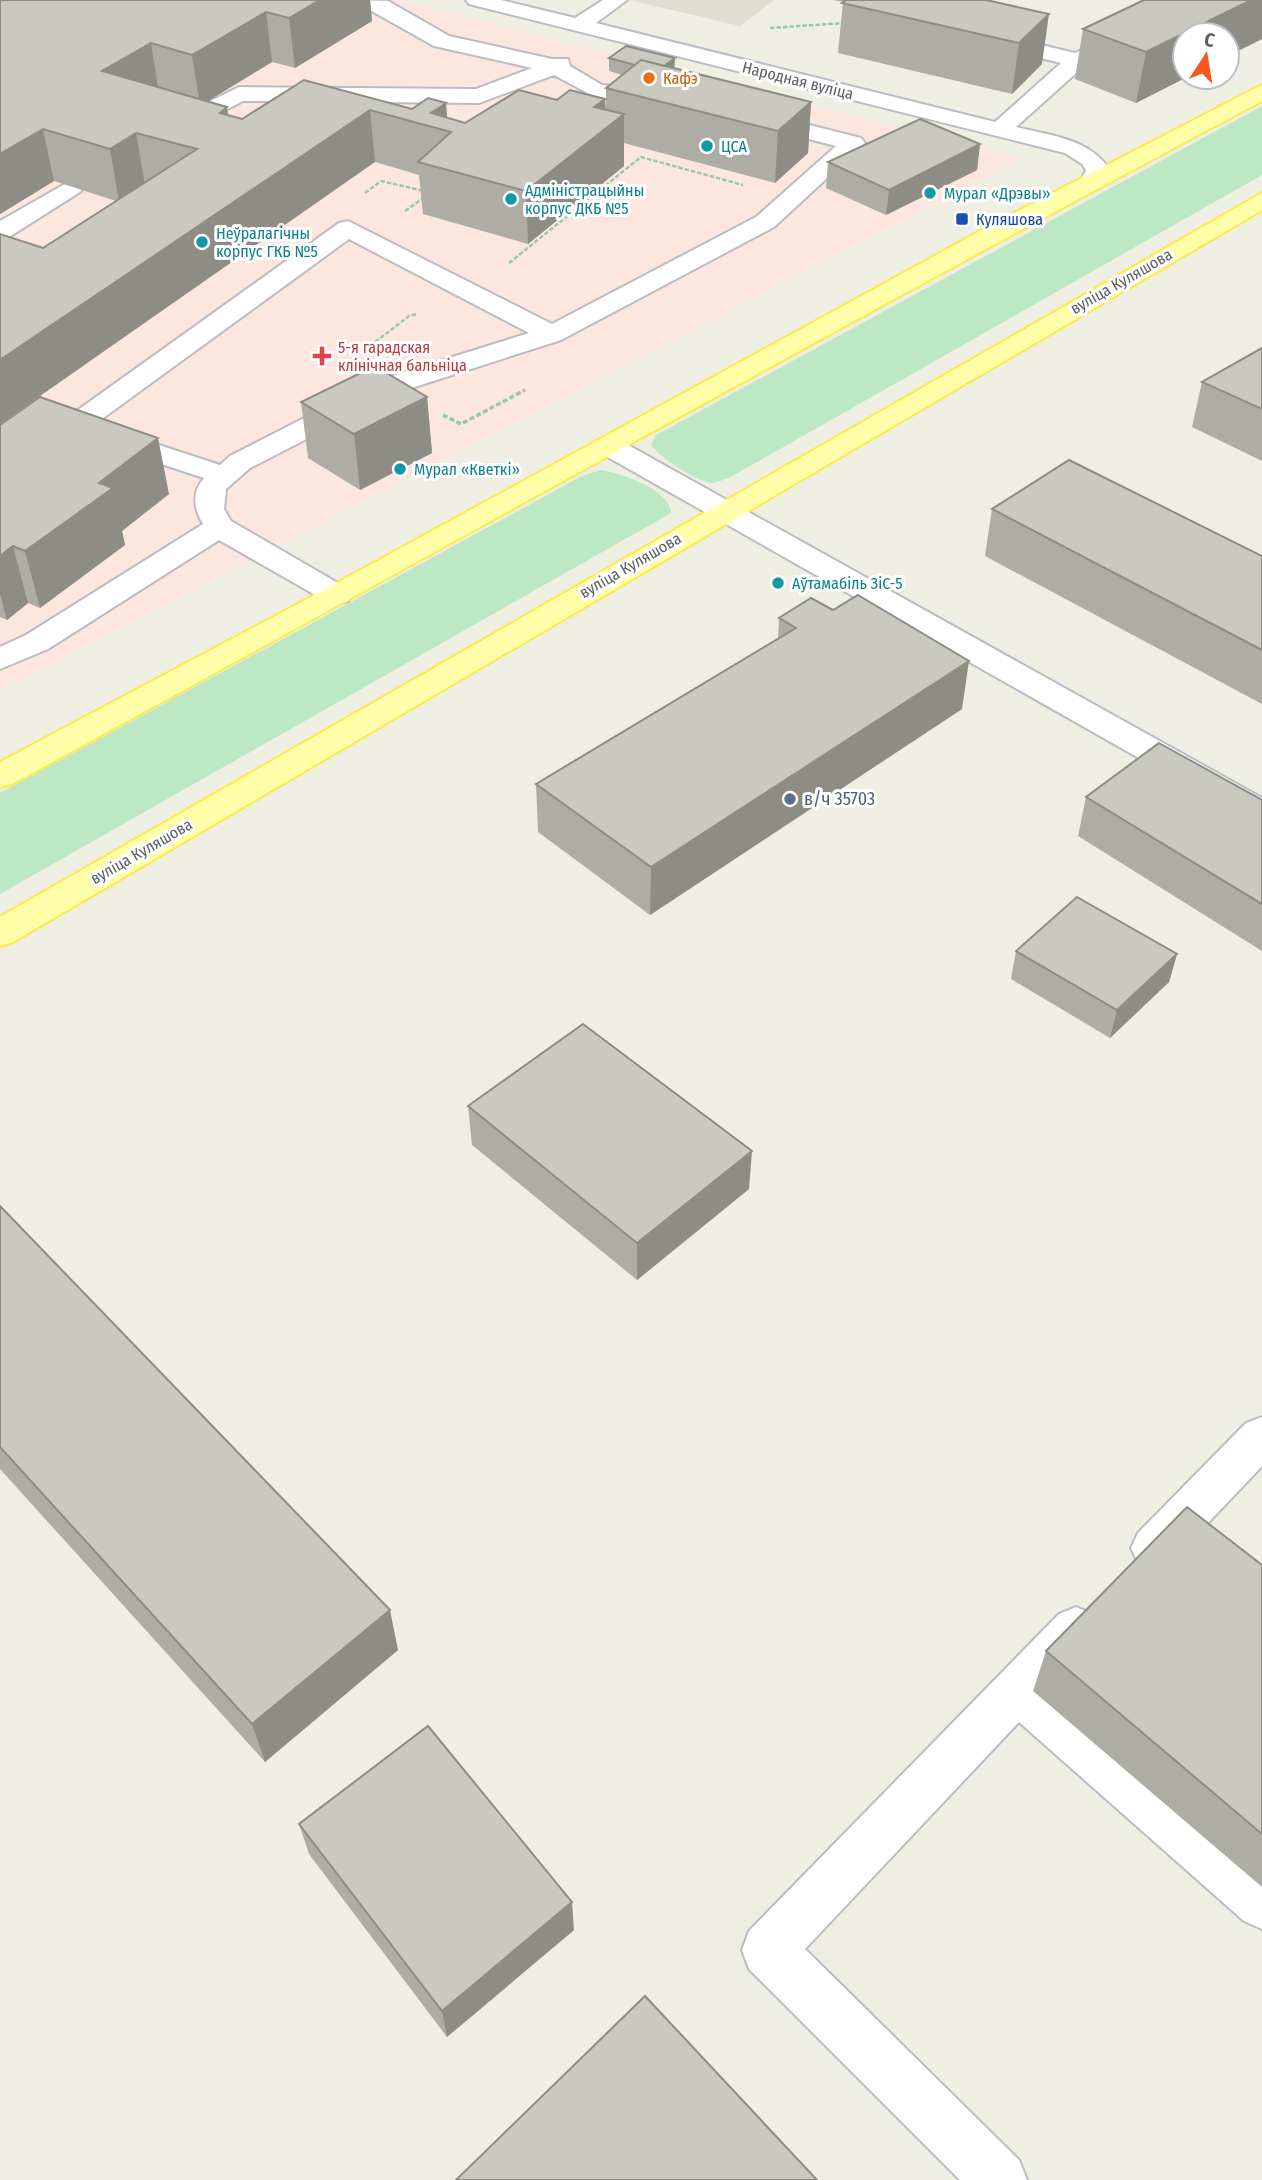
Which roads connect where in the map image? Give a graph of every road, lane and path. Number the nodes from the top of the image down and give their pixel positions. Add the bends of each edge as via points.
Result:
1 (362, 0) edge
2 (476, 0) edge
3 (617, 0) edge
4 (977, 0) edge
5 (1202, 0) edge
6 (856, 22) dead end
7 (758, 29) dead end
8 (573, 48) junction
9 (1077, 60) junction
10 (1262, 92) edge
11 (686, 102) edge
12 (737, 114) edge
13 (999, 130) junction
14 (158, 136) edge
15 (1092, 183) junction
16 (72, 187) edge
17 (755, 188) dead end
18 (359, 198) dead end
19 (1262, 200) edge
20 (401, 213) dead end
21 (0, 232) edge
22 (474, 294) junction
23 (552, 334) junction
24 (365, 349) dead end
25 (609, 446) junction
26 (222, 475) junction
27 (726, 509) junction
28 (219, 527) junction
29 (337, 595) junction
30 (0, 659) edge
31 (2, 773) edge
32 (1262, 813) edge
33 (0, 933) edge
34 (1262, 1436) edge
35 (1018, 1690) junction
36 (1262, 1903) edge
37 (999, 2180) edge

1 - 8 street via 381,5 442,41
2 - 8 street
3 - 8 street
4 - 9 street via 941,27
5 - 9 street
6 - 7 path
8 - 11 street via 597,91
8 - 13 street, Народная вуліца via 605,32
8 - 14 street via 478,96 232,92
9 - 13 street
10 - 15 main road
12 - 23 street via 853,143 765,222
13 - 15 street, Народная вуліца via 1073,148 1091,159 1098,170
15 - 25 main road
16 - 21 street
17 - 22 path via 642,158
18 - 20 path via 381,181 431,192
19 - 27 main road, вуліца Куляшова
22 - 23 street
22 - 24 path via 461,306 409,316
22 - 26 street via 348,228 74,426
23 - 26 street via 386,387
25 - 27 street
25 - 29 main road
26 - 28 street via 208,495 211,516
27 - 32 street
27 - 33 main road, вуліца Куляшова
28 - 29 street
28 - 30 street via 37,642
29 - 31 main road
34 - 35 street
35 - 36 street
35 - 37 street via 768,1950

